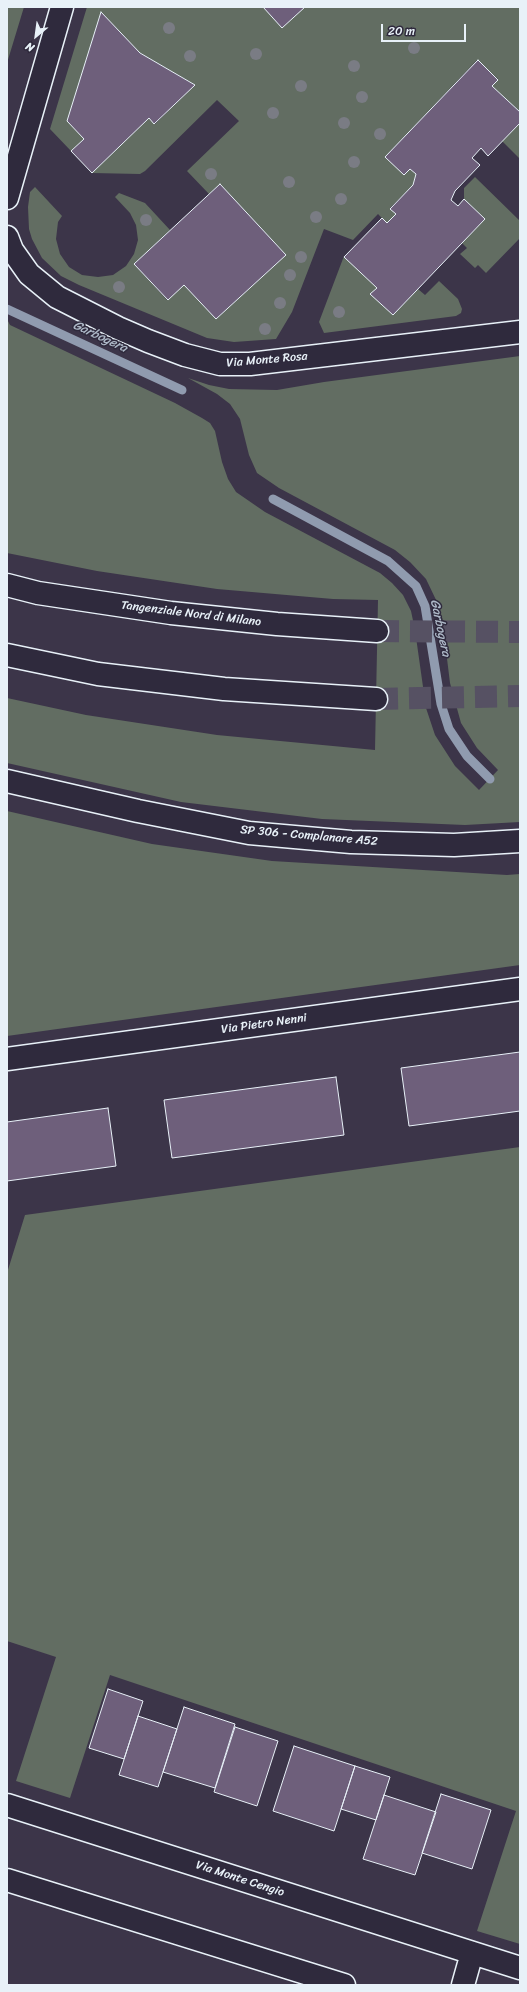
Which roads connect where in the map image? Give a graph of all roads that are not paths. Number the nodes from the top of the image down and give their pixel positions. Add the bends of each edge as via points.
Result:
1 (62, 7) edge
2 (7, 198) edge
3 (7, 237) edge
4 (520, 332) edge
5 (7, 585) edge
6 (377, 631) tunnel mouth
7 (7, 655) edge
8 (376, 699) tunnel mouth
9 (7, 781) edge
10 (520, 841) edge
11 (520, 989) edge
12 (7, 1059) edge
13 (7, 1805) edge
14 (7, 1880) edge
15 (472, 1953) junction
16 (520, 1968) edge
17 (344, 1985) edge
18 (463, 1985) edge

1 - 2 main road
3 - 4 main road, Via Monte Rosa via 12,250 29,274 62,300 148,341 185,355 220,364 250,364
5 - 6 main road, Tangenziale Nord di Milano via 38,593 171,613
7 - 8 main road via 106,674 224,688
9 - 10 main road, SP 306 - Complanare A52 via 249,833 351,842 454,845
11 - 12 main road, Via Pietro Nenni
13 - 15 main road, Via Monte Cengio
14 - 17 main road
15 - 16 main road, Via Monte Cengio
15 - 18 main road

